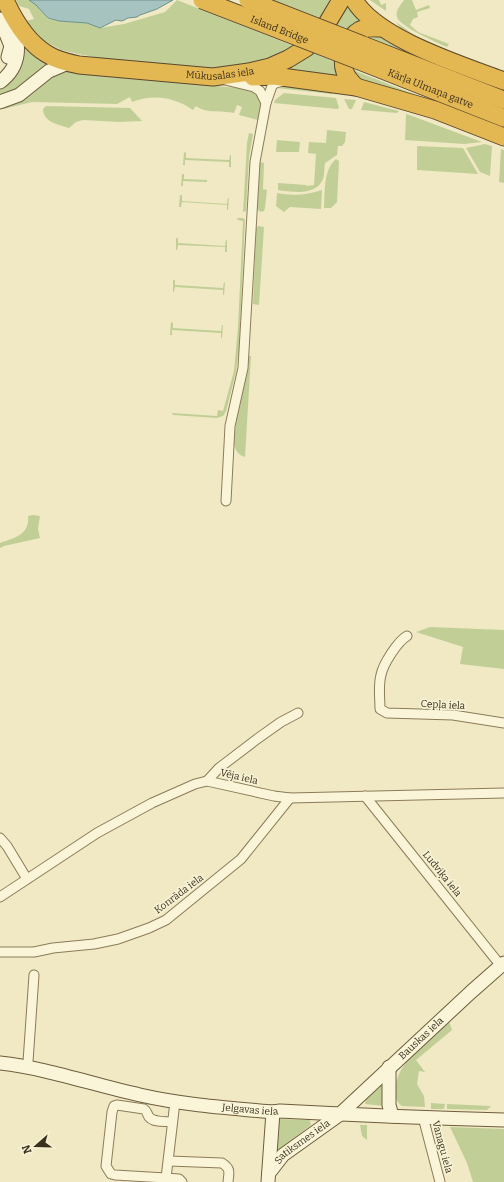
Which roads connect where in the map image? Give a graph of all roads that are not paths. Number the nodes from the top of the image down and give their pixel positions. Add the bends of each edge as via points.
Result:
1 (5, 0) edge
2 (202, 0) edge
3 (248, 0) edge
4 (341, 0) edge
5 (354, 0) edge
6 (6, 22) edge
7 (381, 28) junction
8 (363, 45) joint
9 (357, 60) joint
10 (68, 62) junction
11 (213, 77) junction
12 (289, 79) junction
13 (0, 80) edge
14 (504, 81) edge
15 (356, 87) junction
16 (504, 100) edge
17 (0, 102) edge
18 (266, 103) junction
19 (504, 118) edge
20 (504, 137) edge
21 (226, 501) dead end
22 (407, 636) dead end
23 (298, 713) dead end
24 (504, 722) edge
25 (207, 780) junction
26 (504, 793) edge
27 (365, 796) junction
28 (290, 798) junction
29 (0, 838) edge
30 (26, 879) junction
31 (0, 897) edge
32 (0, 952) edge
33 (502, 965) edge
34 (34, 975) dead end
35 (0, 1063) edge
36 (389, 1067) junction
37 (26, 1068) junction
38 (175, 1102) junction
39 (273, 1112) junction
40 (339, 1115) junction
41 (392, 1116) junction
42 (423, 1117) junction
43 (504, 1120) edge
44 (172, 1122) junction
45 (169, 1160) junction
46 (269, 1177) edge
47 (166, 1178) junction
48 (182, 1182) edge
49 (228, 1182) edge
50 (440, 1182) edge

1 - 6 highway, Mūkusalas iela
2 - 9 highway, Island Bridge, bridge
3 - 8 highway, Island Bridge, bridge
4 - 11 highway, Mūkusalas iela via 312,42 288,59 250,72
5 - 7 highway
6 - 10 highway, Mūkusalas iela via 47,54
6 - 13 street, Mūkusalas iela via 18,47 15,63 7,76
7 - 14 highway via 411,44
7 - 15 highway via 360,30 348,44 344,67 349,80
8 - 16 highway, Kārļa Ulmaņa gatve
9 - 19 highway, Kārļa Ulmaņa gatve
10 - 11 highway, Mūkusalas iela
10 - 17 street via 49,72 19,95
11 - 12 highway via 274,76
11 - 18 street via 254,87
12 - 15 highway
12 - 18 street via 272,86
15 - 20 highway via 435,110
18 - 21 street via 255,162 243,368 230,426
22 - 24 street, Cepļa iela via 398,644 381,674 380,709 387,713 453,715
23 - 25 street via 281,722 218,768
25 - 28 street, Vēja iela
25 - 30 street, Vēja iela via 152,802 97,833
26 - 27 street, Vēja iela
27 - 28 street, Vēja iela
27 - 33 street, Ludviķa iela
28 - 32 street, Konrāda iela via 241,859 166,920 118,939 94,944 34,952
29 - 30 street
30 - 31 street, Vēja iela
33 - 36 street, Bauskas iela
34 - 37 street
35 - 37 street, Jelgavas iela
36 - 40 street, Bauskas iela
36 - 41 street via 389,1105
37 - 38 street, Jelgavas iela
38 - 39 street, Jelgavas iela
38 - 44 street
39 - 40 street, Jelgavas iela
39 - 46 street, Satiksmes iela
40 - 41 street, Jelgavas iela
40 - 46 street, Satiksmes iela via 283,1155
41 - 42 street, Jelgavas iela
42 - 43 street, Jelgavas iela
42 - 50 street, Vanagu iela
44 - 45 street
44 - 47 street via 155,1121 144,1109 114,1106 106,1166 111,1174 115,1175
45 - 47 street
45 - 49 street via 222,1163 229,1172
47 - 48 street

